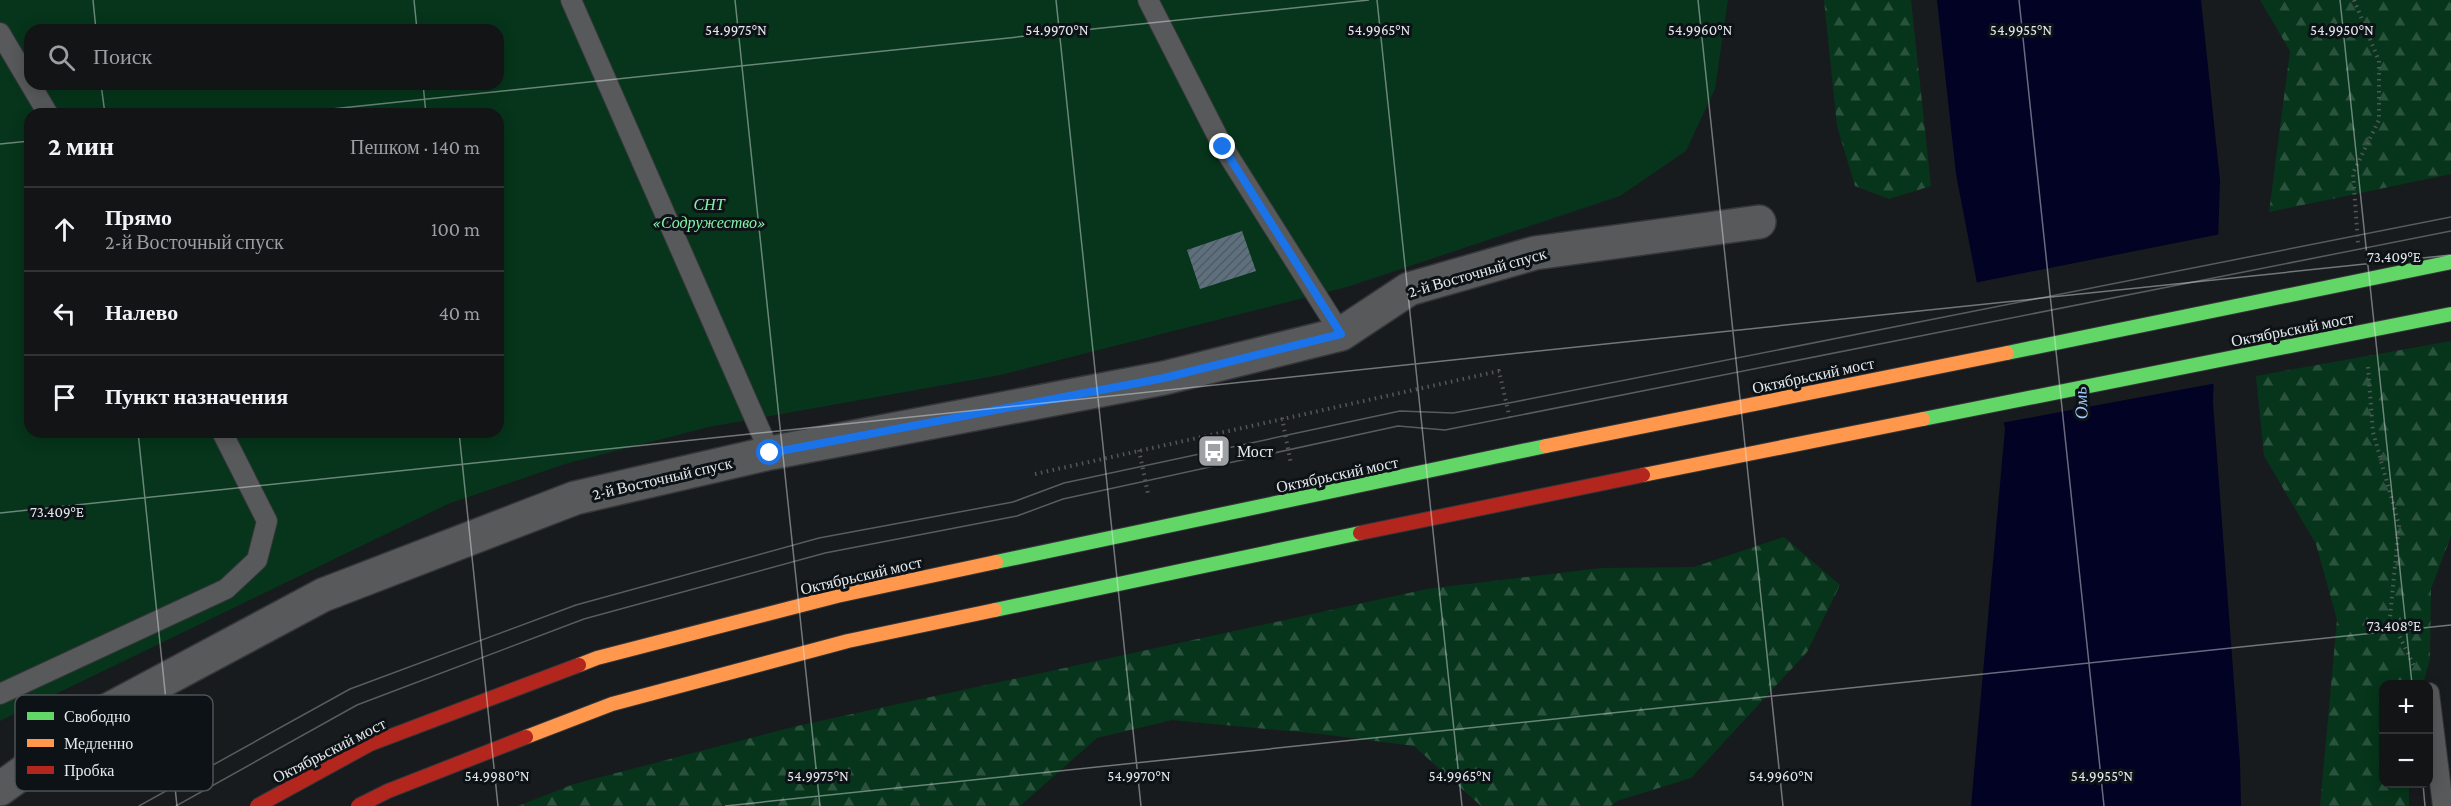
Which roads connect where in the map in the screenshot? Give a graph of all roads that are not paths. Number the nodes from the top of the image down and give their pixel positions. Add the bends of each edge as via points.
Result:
1 (571, 0) edge
2 (1148, 0) edge
3 (0, 33) edge
4 (24, 74) edge
5 (34, 90) edge
6 (44, 108) edge
7 (1759, 222) dead end
8 (2451, 262) edge
9 (2451, 314) edge
10 (1341, 334) junction
11 (225, 438) edge
12 (770, 453) junction
13 (0, 694) edge
14 (136, 695) edge
15 (2433, 731) edge
16 (15, 778) edge
17 (0, 789) edge
18 (257, 806) edge
19 (358, 806) edge
20 (2443, 806) edge

1 - 12 lane
2 - 10 lane via 1223,147
3 - 4 lane
5 - 6 lane
7 - 10 street, 2-й Восточный спуск via 1535,253 1409,289
8 - 18 main road, Октябрьский мост, bridge via 837,596 597,658 370,744
9 - 19 main road, Октябрьский мост, bridge via 1533,497 848,641 612,704 388,790
10 - 12 street, 2-й Восточный спуск via 1164,378
11 - 13 lane via 267,521 257,560 226,589
12 - 14 street, 2-й Восточный спуск via 575,498 323,595
15 - 20 lane
16 - 17 street, 2-й Восточный спуск

